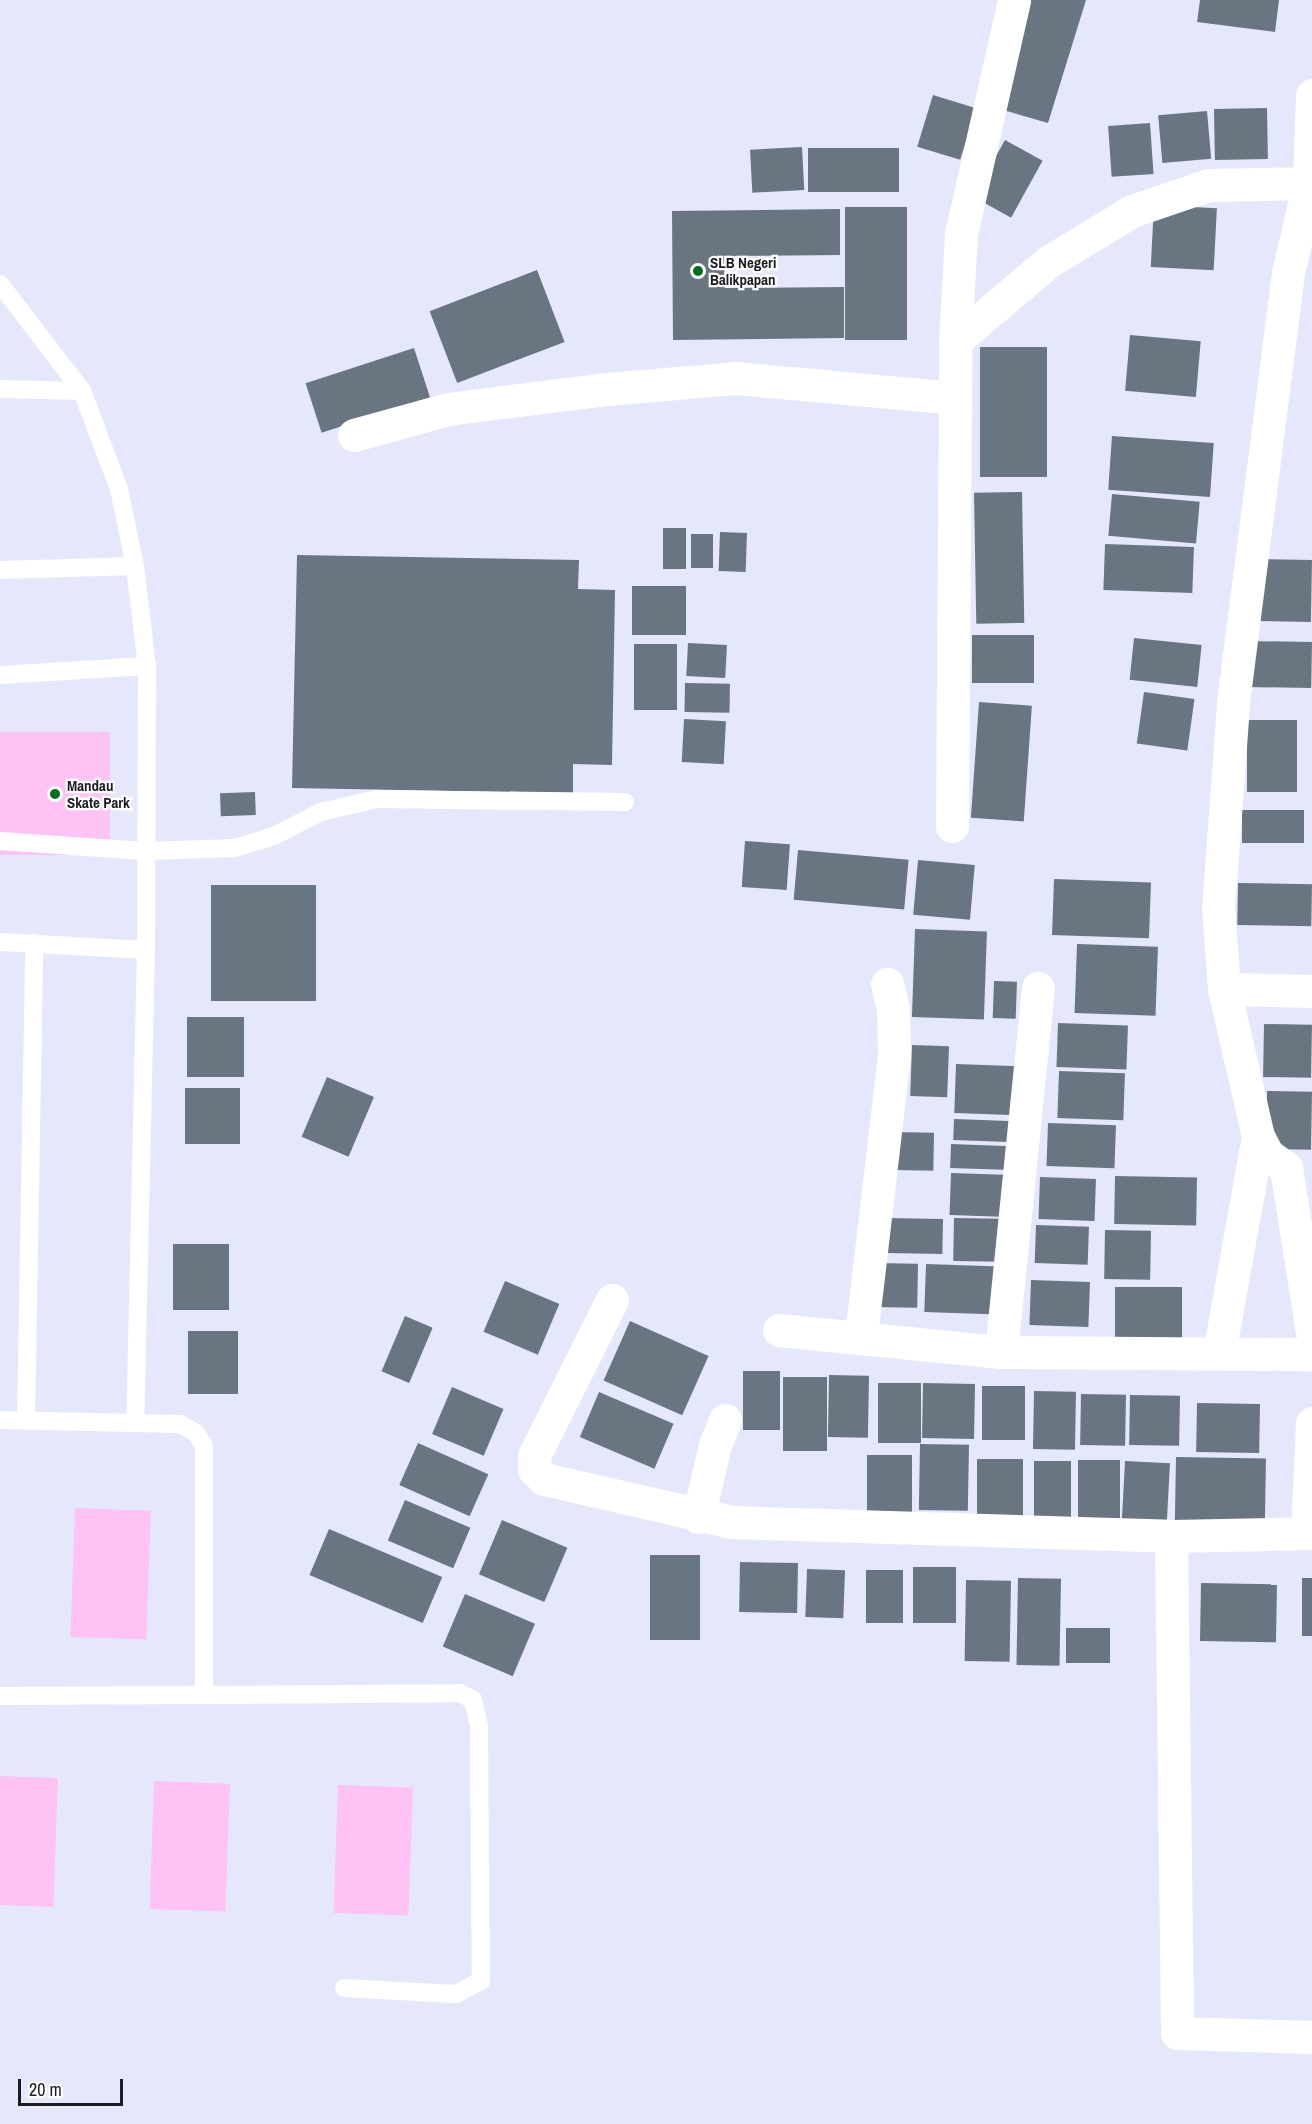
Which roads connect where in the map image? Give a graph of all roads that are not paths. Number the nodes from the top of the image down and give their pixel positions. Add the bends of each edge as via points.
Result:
1 (1014, 0) edge
2 (1312, 95) edge
3 (1309, 183) junction
4 (1300, 275) edge
5 (0, 284) edge
6 (955, 341) junction
7 (0, 389) edge
8 (82, 392) junction
9 (954, 398) junction
10 (354, 435) dead end
11 (135, 566) junction
12 (0, 570) edge
13 (147, 666) junction
14 (0, 675) edge
15 (624, 802) dead end
16 (952, 826) dead end
17 (0, 840) edge
18 (146, 851) junction
19 (0, 942) edge
20 (34, 943) junction
21 (146, 950) junction
22 (887, 984) dead end
23 (1038, 988) dead end
24 (1224, 989) junction
25 (1312, 991) edge
26 (1258, 1136) junction
27 (1299, 1169) edge
28 (612, 1300) dead end
29 (779, 1330) dead end
30 (1312, 1332) edge
31 (861, 1336) junction
32 (1001, 1352) junction
33 (1219, 1353) junction
34 (1312, 1354) edge
35 (0, 1420) edge
36 (26, 1420) junction
37 (725, 1420) dead end
38 (135, 1423) junction
39 (1312, 1423) edge
40 (698, 1517) junction
41 (1309, 1533) edge
42 (1171, 1536) junction
43 (204, 1695) junction
44 (0, 1696) edge
45 (344, 1988) dead end
46 (1312, 2037) edge

1 - 6 street via 961,234
2 - 3 street
3 - 4 street
3 - 6 street via 1208,185 1132,211 1048,262
4 - 24 street via 1233,705 1218,907
5 - 8 lane
6 - 9 street
7 - 8 lane
8 - 11 lane via 119,489
9 - 10 street via 736,378 448,409
9 - 16 street
11 - 12 lane
11 - 13 lane
13 - 14 lane
13 - 18 lane
15 - 18 lane via 376,799 321,812 274,836 235,849
17 - 18 lane
18 - 21 lane
19 - 20 lane
20 - 21 lane
20 - 36 lane
21 - 38 lane
22 - 31 street via 893,1009 894,1055
23 - 32 street
24 - 25 street
24 - 26 street
26 - 27 street via 1267,1154
26 - 33 street
27 - 30 street
28 - 40 street via 534,1456 534,1469 544,1479
29 - 31 street
31 - 32 street
32 - 33 street
33 - 34 street
35 - 36 lane
36 - 38 lane
37 - 40 street
38 - 43 lane via 180,1424 196,1433 204,1446
39 - 41 street
40 - 42 street via 732,1522
41 - 42 street
42 - 46 street via 1177,2033
43 - 44 lane
43 - 45 lane via 460,1693 473,1700 479,1725 481,1982 455,1994

